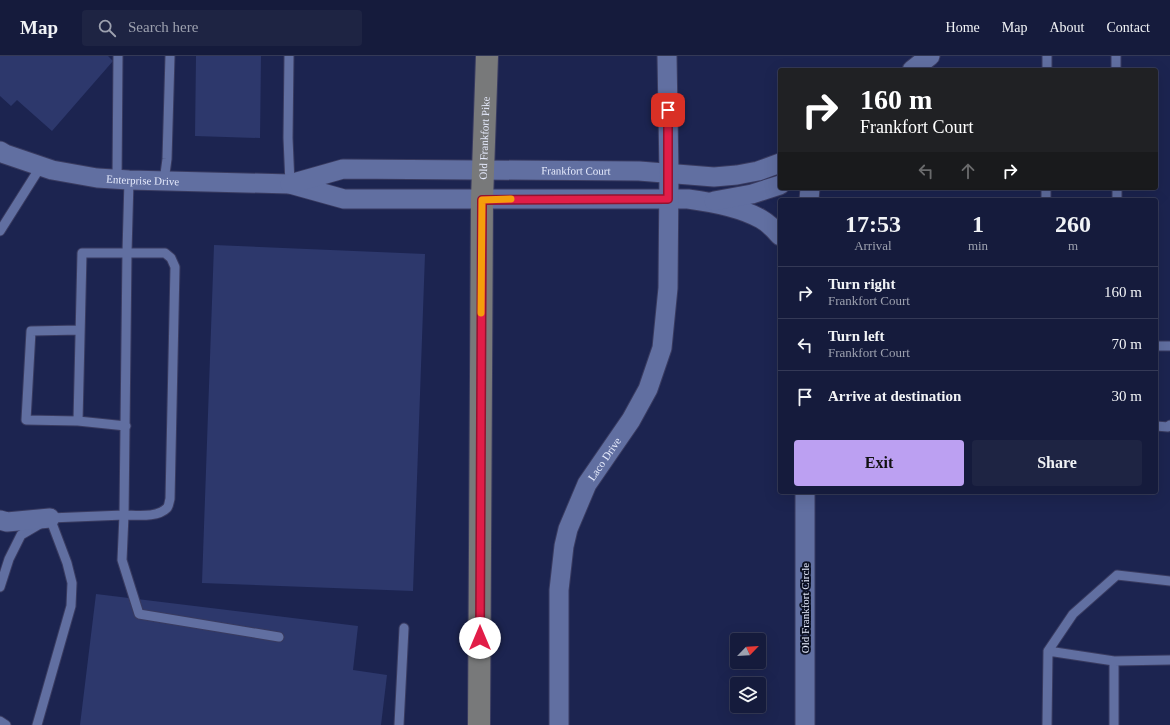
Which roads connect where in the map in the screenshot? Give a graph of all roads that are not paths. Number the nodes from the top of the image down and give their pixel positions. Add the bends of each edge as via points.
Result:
1 (118, 56) edge
2 (170, 56) edge
3 (289, 56) edge
4 (487, 56) edge
5 (667, 56) edge
6 (930, 56) edge
7 (1047, 56) edge
8 (1116, 56) edge
9 (915, 68) edge
10 (1047, 68) edge
11 (1116, 68) edge
12 (0, 151) edge
13 (778, 164) edge
14 (40, 166) junction
15 (483, 170) junction
16 (669, 173) junction
17 (123, 180) junction
18 (164, 181) junction
19 (290, 184) junction
20 (778, 186) edge
21 (668, 199) junction
22 (482, 200) junction
23 (711, 201) junction
24 (0, 231) edge
25 (778, 234) edge
26 (127, 252) junction
27 (80, 330) junction
28 (1158, 346) edge
29 (1170, 346) edge
30 (78, 421) junction
31 (1170, 424) edge
32 (126, 426) junction
33 (1158, 426) edge
34 (805, 494) edge
35 (124, 515) junction
36 (50, 518) junction
37 (0, 520) edge
38 (1170, 581) edge
39 (0, 587) edge
40 (404, 628) dead end
41 (279, 637) dead end
42 (1048, 651) junction
43 (1170, 660) edge
44 (1114, 661) junction
45 (0, 721) edge
46 (6, 725) edge
47 (37, 725) edge
48 (399, 725) edge
49 (479, 725) edge
50 (559, 725) edge
51 (805, 725) edge
52 (1047, 725) edge
53 (1114, 725) edge

1 - 17 lane
2 - 18 lane
3 - 19 lane
4 - 15 main road, Old Frankfort Pike
5 - 16 street
6 - 9 street
7 - 10 lane
8 - 11 lane
12 - 14 street, Enterprise Drive
13 - 16 street via 758,171 714,177
14 - 17 street, Enterprise Drive via 97,178
14 - 24 lane
15 - 16 street, Frankfort Court
15 - 19 street, Enterprise Drive via 343,169
15 - 22 main road, Old Frankfort Pike
16 - 21 street
17 - 18 street, Enterprise Drive
17 - 26 lane
18 - 19 street, Enterprise Drive
19 - 22 street, Enterprise Drive via 344,199
20 - 23 street via 730,199
21 - 22 street
21 - 23 street
21 - 50 street, Laco Drive via 668,288 662,348 648,389 587,484 568,529 564,546 559,590
22 - 49 main road, Old Frankfort Pike
23 - 25 street via 761,219
26 - 27 lane via 82,253
26 - 32 lane
26 - 35 lane via 165,253 171,258 176,276 170,499 168,507 162,512
27 - 30 lane
27 - 30 lane via 31,331 26,420
28 - 29 lane
30 - 32 lane
31 - 33 lane via 1168,427
32 - 35 lane
34 - 51 street, Old Frankfort Circle
35 - 36 lane
35 - 41 lane via 122,560 139,614
36 - 37 street via 7,522
36 - 39 lane via 21,535 9,559
36 - 47 lane via 72,583 70,606
38 - 42 lane via 1117,575 1073,614
40 - 48 lane
42 - 44 lane
42 - 52 lane
43 - 44 lane
44 - 53 lane
45 - 46 lane

